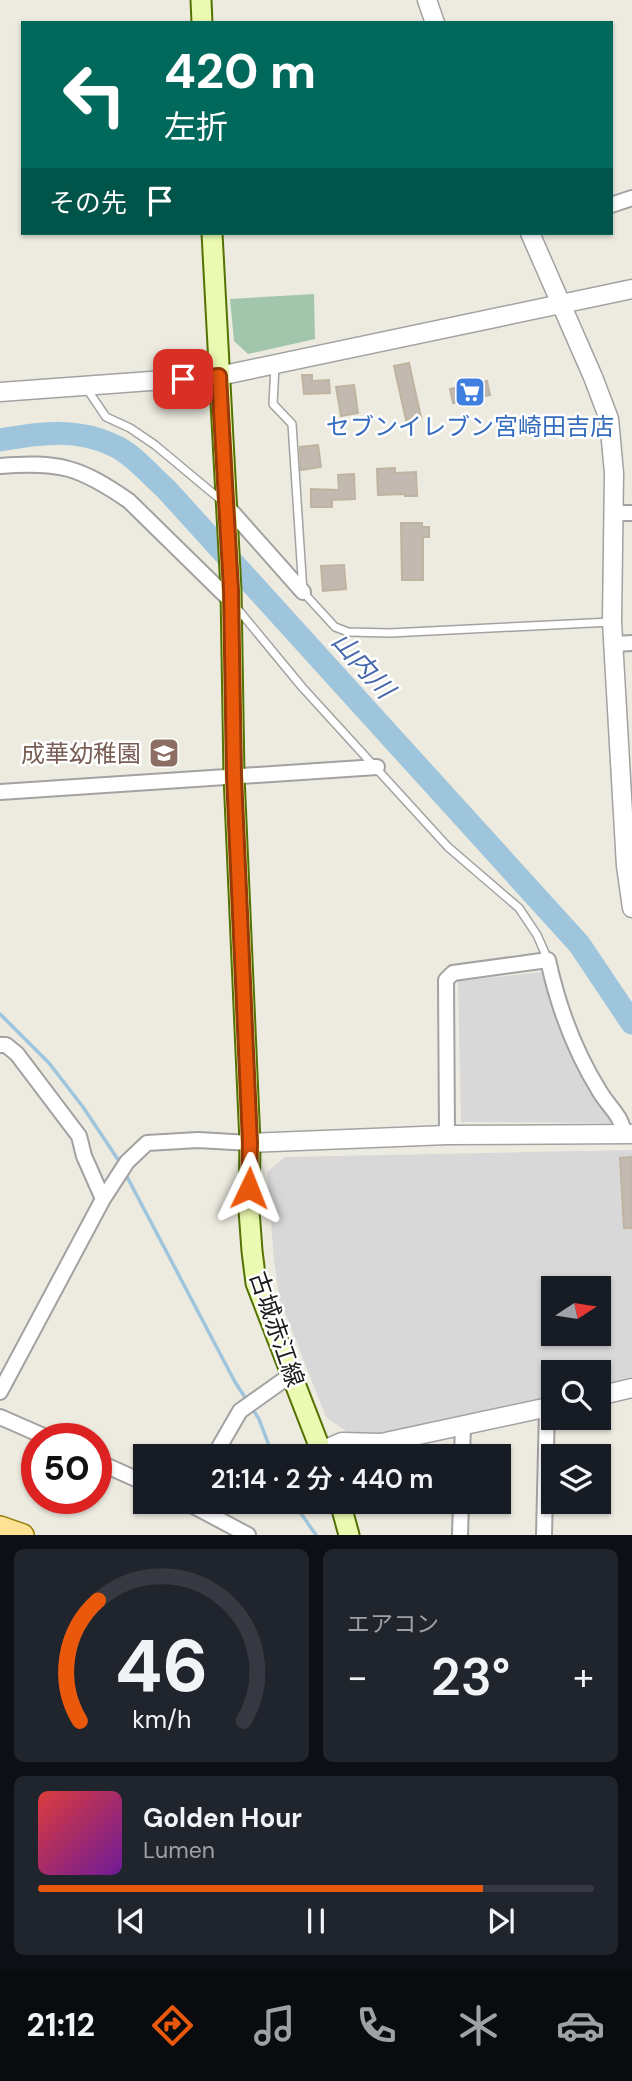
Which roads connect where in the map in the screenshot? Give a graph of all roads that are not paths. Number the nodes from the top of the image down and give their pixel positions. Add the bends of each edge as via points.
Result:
1 (201, 0) edge
2 (427, 0) edge
3 (202, 21) edge
4 (434, 21) edge
5 (632, 198) edge
6 (613, 204) edge
7 (212, 235) edge
8 (531, 235) edge
9 (632, 289) edge
10 (560, 304) junction
11 (275, 366) junction
12 (219, 376) junction
13 (85, 386) junction
14 (0, 392) edge
15 (0, 466) edge
16 (225, 509) junction
17 (613, 513) junction
18 (632, 513) edge
19 (303, 592) junction
20 (231, 595) junction
21 (612, 622) junction
22 (632, 643) edge
23 (614, 645) junction
24 (377, 767) junction
25 (234, 776) junction
26 (0, 792) edge
27 (632, 908) edge
28 (548, 960) junction
29 (0, 1045) edge
30 (628, 1134) edge
31 (447, 1135) junction
32 (250, 1143) junction
33 (103, 1199) junction
34 (292, 1374) junction
35 (632, 1388) edge
36 (0, 1392) edge
37 (611, 1392) edge
38 (541, 1409) edge
39 (0, 1417) edge
40 (463, 1425) junction
41 (21, 1426) edge
42 (549, 1430) edge
43 (221, 1444) edge
44 (319, 1444) edge
45 (338, 1444) edge
46 (462, 1444) edge
47 (112, 1468) edge
48 (133, 1478) edge
49 (209, 1514) edge
50 (343, 1514) edge
51 (461, 1514) edge
52 (0, 1527) edge
53 (23, 1535) edge
54 (248, 1535) edge
55 (349, 1535) edge
56 (460, 1535) edge
57 (544, 1535) edge

1 - 3 main road
2 - 4 street
5 - 6 street
7 - 12 main road, 古城赤江線
8 - 10 street
9 - 10 street
10 - 11 street
10 - 17 street via 609,419
11 - 12 street
11 - 19 lane via 273,404 292,424
12 - 13 street
12 - 16 main road, 古城赤江線
13 - 14 street
13 - 16 lane via 106,416 155,445
15 - 20 street via 56,465 113,490
16 - 19 street
16 - 20 main road, 古城赤江線
17 - 18 street
17 - 21 street
19 - 21 lane via 335,627 348,632
20 - 24 lane via 302,687
20 - 25 main road, 古城赤江線
21 - 23 street
22 - 23 street
23 - 27 street
24 - 25 street
24 - 28 lane via 448,847 519,908
25 - 26 street
25 - 32 main road, 古城赤江線
28 - 30 street via 565,1023 600,1093
28 - 31 street via 453,973 446,980
29 - 33 street via 17,1054 79,1136
30 - 31 street
31 - 32 street
32 - 33 street via 147,1143 127,1162
32 - 34 main road, 古城赤江線 via 248,1210 256,1283
33 - 36 street
34 - 43 street via 240,1411
34 - 44 main road, 古城赤江線
35 - 37 street
38 - 40 street
39 - 41 street
40 - 45 street via 381,1443
40 - 46 street
42 - 57 street
47 - 48 street
49 - 54 street
50 - 55 main road
51 - 56 street
52 - 53 main road

